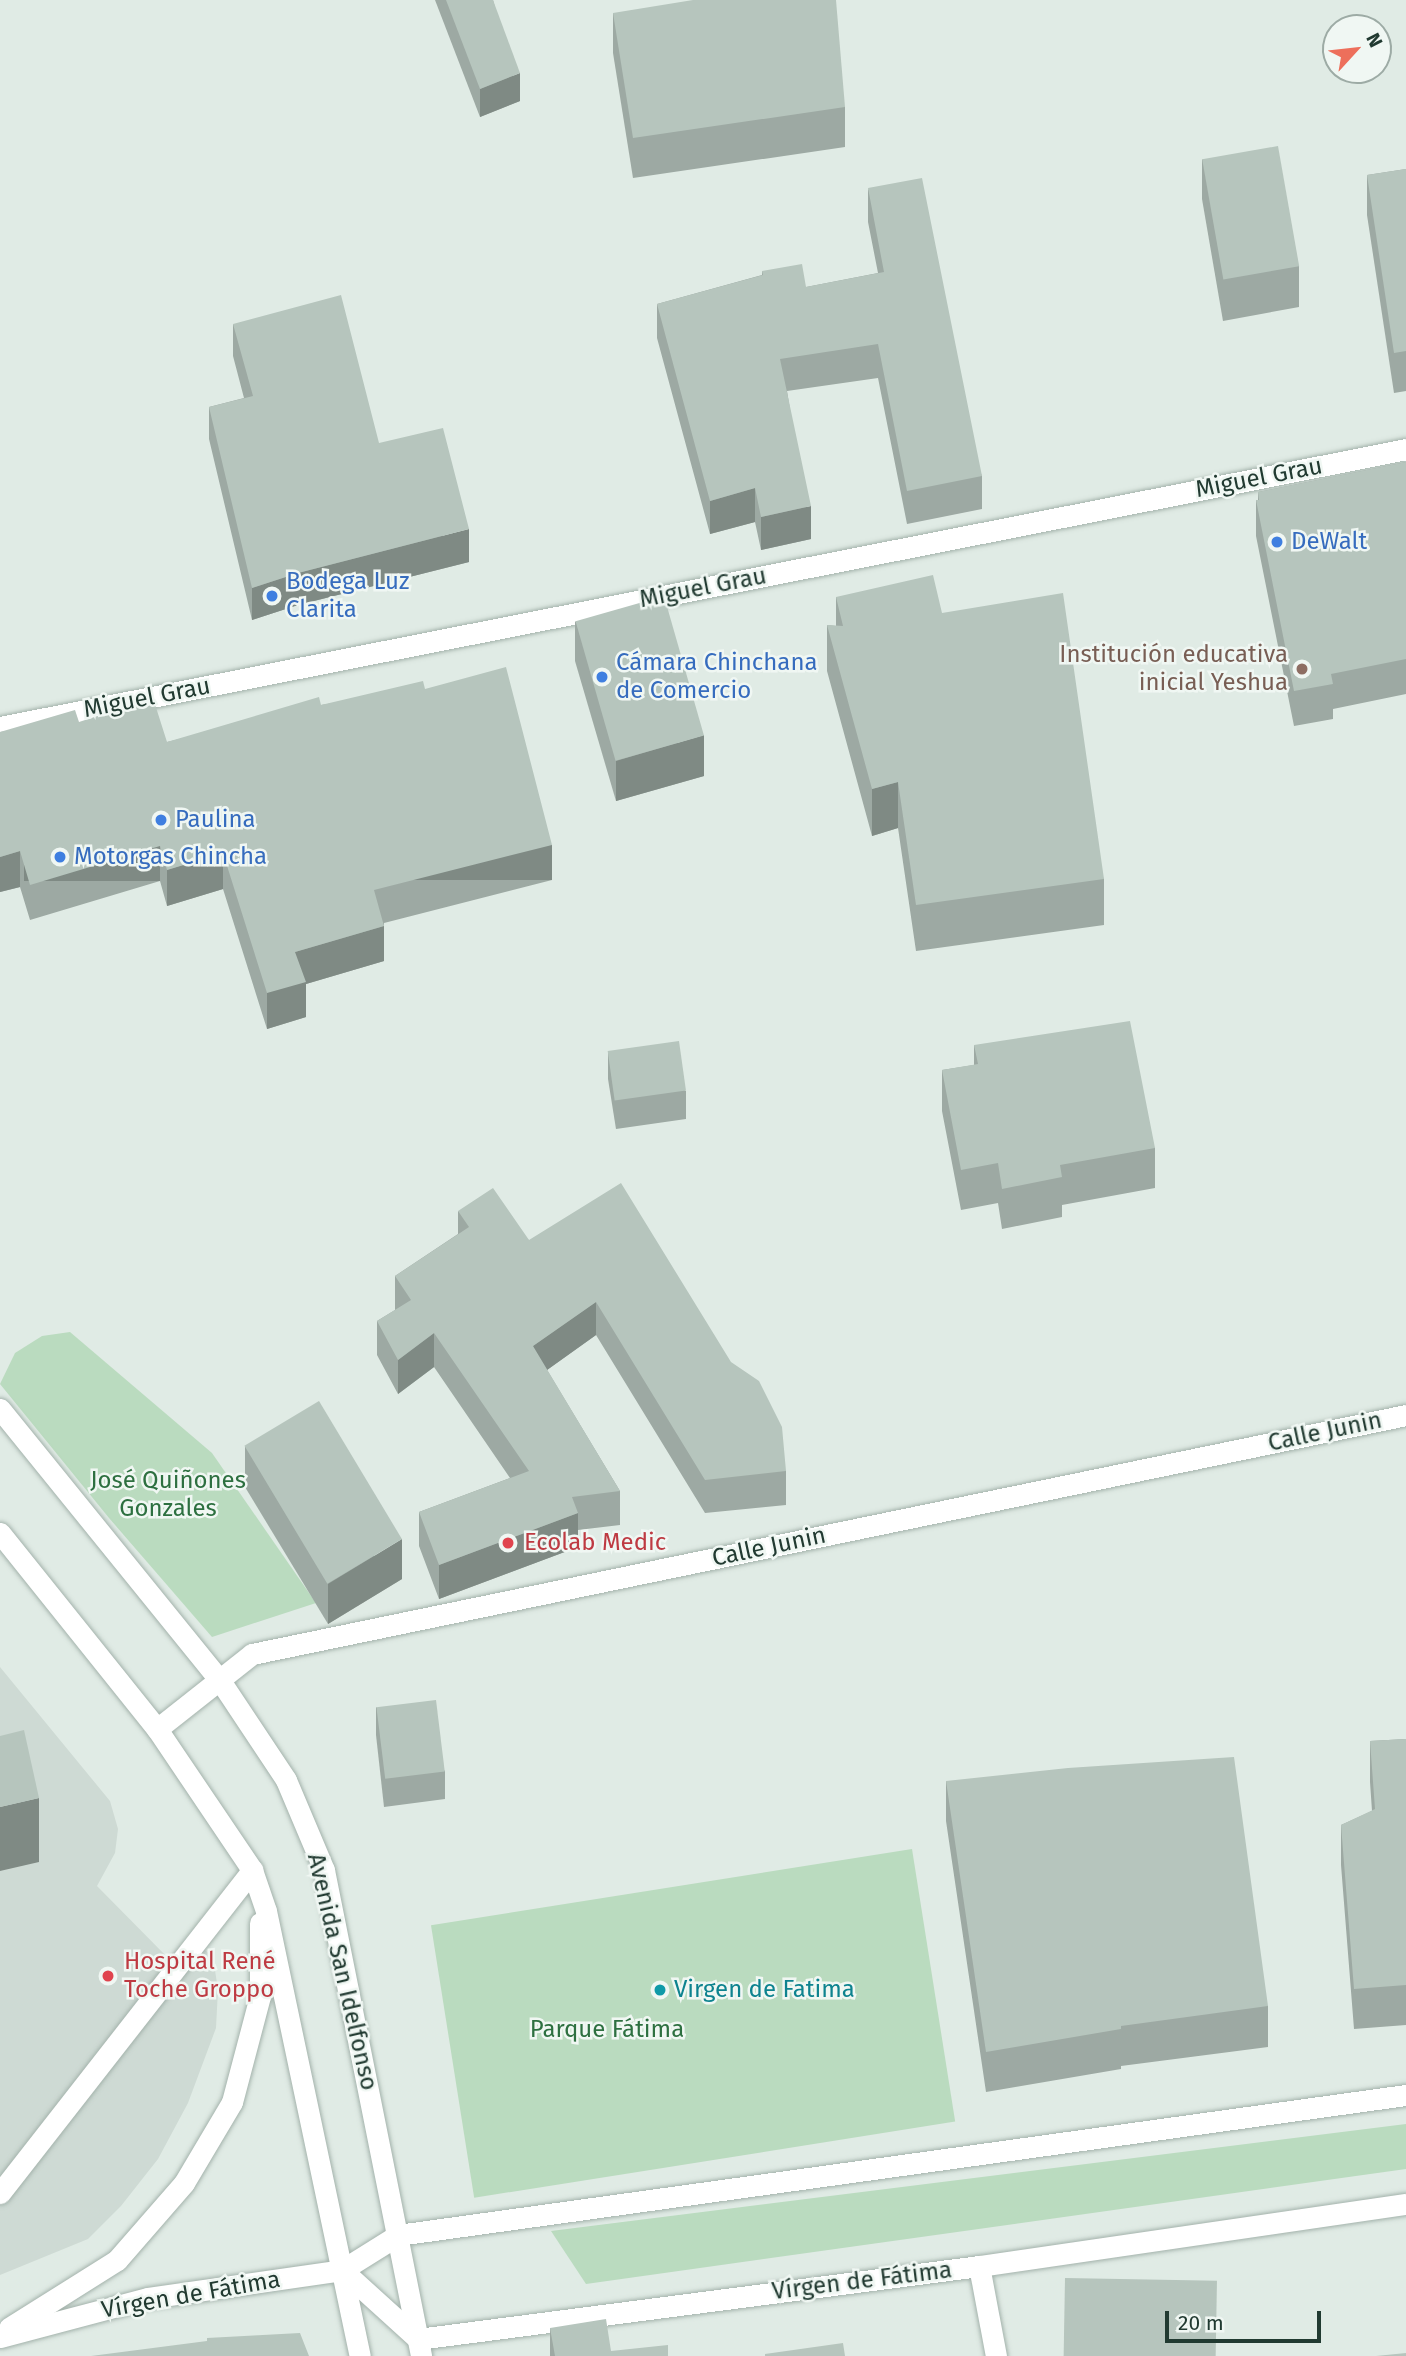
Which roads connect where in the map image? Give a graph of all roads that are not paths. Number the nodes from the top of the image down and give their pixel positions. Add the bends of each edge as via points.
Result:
1 (1406, 449) edge
2 (0, 727) edge
3 (0, 1409) edge
4 (1406, 1415) edge
5 (0, 1533) edge
6 (219, 1679) junction
7 (157, 1729) junction
8 (252, 1870) junction
9 (260, 1893) junction
10 (1406, 2095) edge
11 (0, 2193) edge
12 (1406, 2204) edge
13 (398, 2235) junction
14 (979, 2266) junction
15 (342, 2270) junction
16 (0, 2335) edge
17 (420, 2348) edge
18 (360, 2356) edge
19 (996, 2356) edge

1 - 2 street, Miguel Grau
3 - 6 street, Avenida San Idelfonso
4 - 6 street, Calle Junin via 252,1654
5 - 7 street
6 - 7 street, Calle Junin
6 - 13 street, Avenida San Idelfonso via 286,1780 324,1870
7 - 8 street
8 - 9 street
8 - 11 street
9 - 15 street
9 - 16 street via 260,1996 232,2102 191,2171 117,2260
10 - 13 street, Vírgen de Fátima
12 - 14 street, Vírgen de Fátima
13 - 15 street, Vírgen de Fátima
13 - 17 street, Avenida San Idelfonso
14 - 17 street, Vírgen de Fátima
14 - 19 street
15 - 16 street, Vírgen de Fátima via 148,2298
15 - 17 street
15 - 18 street

